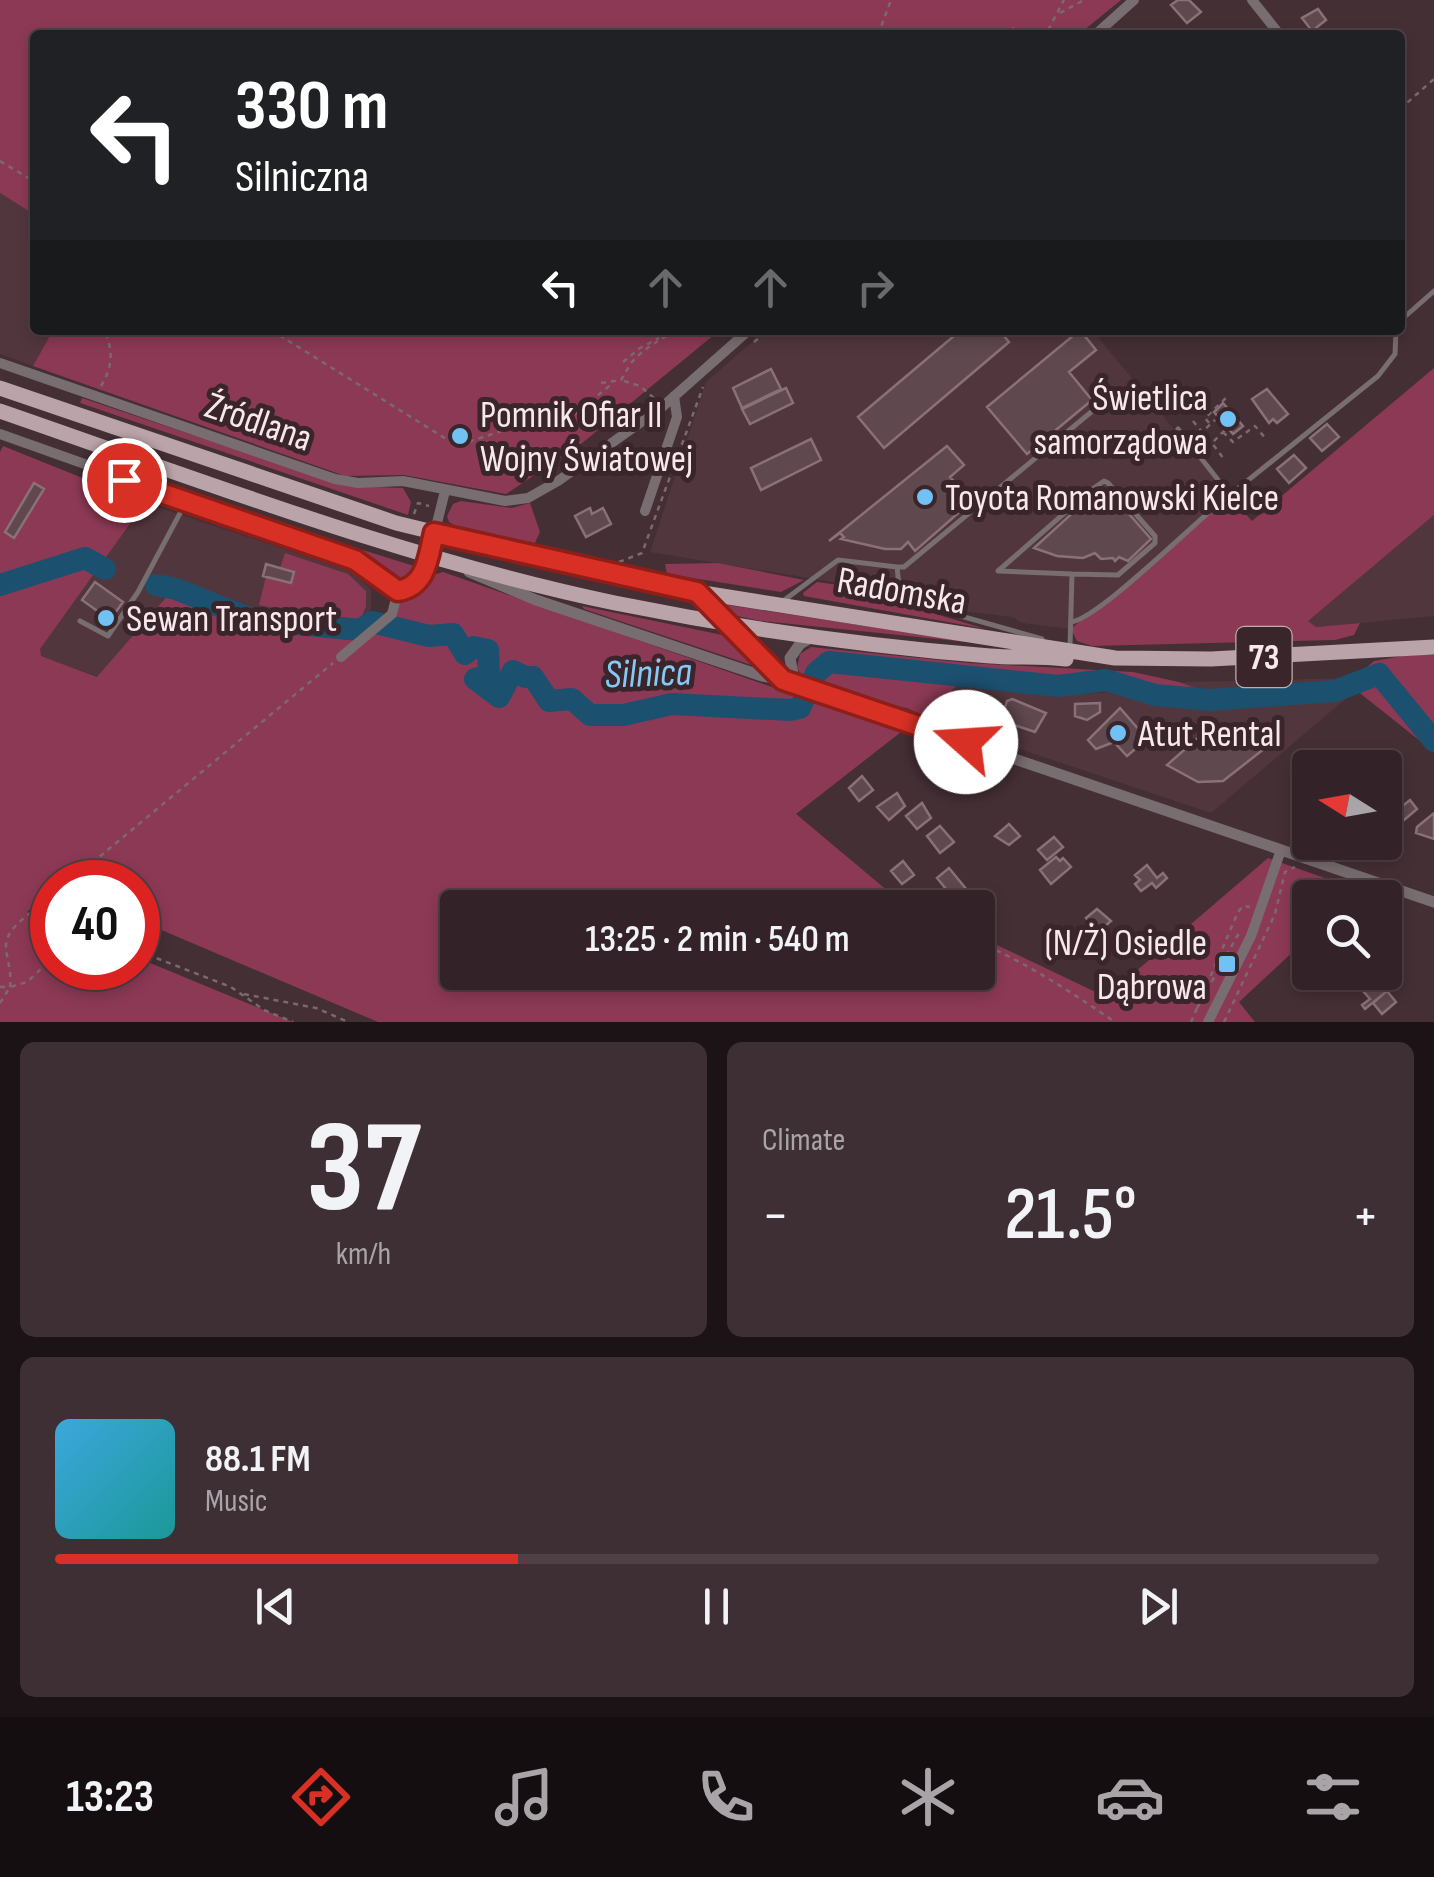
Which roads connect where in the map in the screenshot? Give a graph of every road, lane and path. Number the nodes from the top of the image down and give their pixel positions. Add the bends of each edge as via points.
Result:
1 (891, 0) edge
2 (1064, 0) edge
3 (1084, 0) edge
4 (1134, 0) edge
5 (1252, 0) edge
6 (1058, 14) junction
7 (1012, 28) dead end
8 (880, 30) edge
9 (1017, 30) edge
10 (1048, 30) edge
11 (1101, 30) edge
12 (1276, 30) edge
13 (1434, 80) edge
14 (1405, 106) edge
15 (0, 160) edge
16 (30, 179) edge
17 (1434, 291) edge
18 (1405, 317) edge
19 (107, 335) edge
20 (279, 335) edge
21 (666, 335) edge
22 (743, 335) edge
23 (762, 335) edge
24 (1396, 335) edge
25 (661, 338) junction
26 (744, 351) dead end
27 (623, 362) dead end
28 (0, 363) edge
29 (622, 380) junction
30 (706, 382) dead end
31 (601, 383) dead end
32 (613, 383) junction
33 (0, 388) edge
34 (1119, 389) dead end
35 (96, 396) junction
36 (674, 396) junction
37 (1227, 397) dead end
38 (656, 400) dead end
39 (0, 411) edge
40 (1194, 421) dead end
41 (1209, 422) dead end
42 (1178, 430) dead end
43 (1223, 432) junction
44 (0, 434) edge
45 (1267, 440) dead end
46 (1224, 458) dead end
47 (445, 491) junction
48 (1230, 496) junction
49 (186, 502) junction
50 (435, 507) dead end
51 (645, 512) dead end
52 (412, 520) dead end
53 (434, 533) junction
54 (428, 556) junction
55 (624, 560) dead end
56 (452, 563) junction
57 (898, 566) junction
58 (1072, 574) junction
59 (398, 591) junction
60 (697, 592) junction
61 (780, 603) junction
62 (80, 621) dead end
63 (1071, 622) junction
64 (732, 624) junction
65 (812, 637) junction
66 (1434, 647) edge
67 (1067, 649) junction
68 (1094, 656) junction
69 (341, 657) joint
70 (783, 680) junction
71 (800, 686) junction
72 (1281, 850) junction
73 (96, 860) edge
74 (1298, 866) dead end
75 (1434, 902) edge
76 (1256, 908) junction
77 (30, 917) edge
78 (995, 950) edge
79 (160, 960) edge
80 (30, 979) edge
81 (0, 987) edge
82 (10, 987) junction
83 (239, 993) junction
84 (0, 1003) edge
85 (1197, 1008) junction
86 (292, 1022) edge
87 (348, 1022) edge
88 (1115, 1022) edge
89 (1190, 1022) edge
90 (1208, 1022) edge
91 (1224, 1022) edge

1 - 8 path
2 - 6 path
3 - 6 path
4 - 11 street
5 - 12 street
6 - 10 path
7 - 9 path
13 - 14 path
15 - 16 path
17 - 18 lane
19 - 35 path via 112,364
20 - 32 path via 451,442 560,420
21 - 25 path
22 - 36 street
23 - 26 path
24 - 48 lane via 1395,354 1378,376
25 - 27 path
25 - 29 path
28 - 35 street, Źródlana
29 - 32 path
29 - 38 path
30 - 55 path via 649,538 642,553
31 - 32 path
33 - 53 main road, 73
34 - 57 lane
35 - 47 street, Źródlana via 336,479 403,481
36 - 47 street, Źródlana via 528,498
36 - 51 street via 676,417
37 - 41 path via 1205,418
39 - 54 main road, 73
40 - 43 path via 1202,432 1218,422
42 - 48 lane
43 - 45 path via 1233,442 1254,426
43 - 46 path via 1212,443
44 - 49 street
47 - 53 street
48 - 63 lane via 1105,602
49 - 59 street via 355,560
49 - 62 lane via 108,636
50 - 52 path via 418,504
53 - 54 street
53 - 60 main road, 73
54 - 56 main road, 73
54 - 59 street via 421,578
56 - 64 main road, 73
56 - 70 street via 536,600
57 - 61 lane via 838,560
57 - 67 lane via 899,586 911,602
58 - 58 lane via 998,570 1104,481 1156,543 1118,575
58 - 63 lane
59 - 69 street via 392,614
60 - 61 main road, Radomska / 73
60 - 64 street
61 - 67 main road, Radomska / 73
63 - 67 lane
64 - 65 main road, 73
64 - 70 street
65 - 68 main road, Radomska / 73 via 994,656
65 - 71 street via 790,658
66 - 68 main road, Radomska / 73 via 1212,660
67 - 68 main road, Radomska / 73
69 - 73 path
70 - 71 street
71 - 72 street
72 - 75 street
72 - 76 street
74 - 91 path via 1285,872 1275,914
76 - 85 path
76 - 85 path via 1238,912
76 - 90 street via 1242,958
77 - 82 path via 15,926 6,946
78 - 88 path
79 - 83 path
80 - 82 path
81 - 82 path
82 - 84 path
83 - 86 path
83 - 87 path via 316,1008
85 - 89 path

